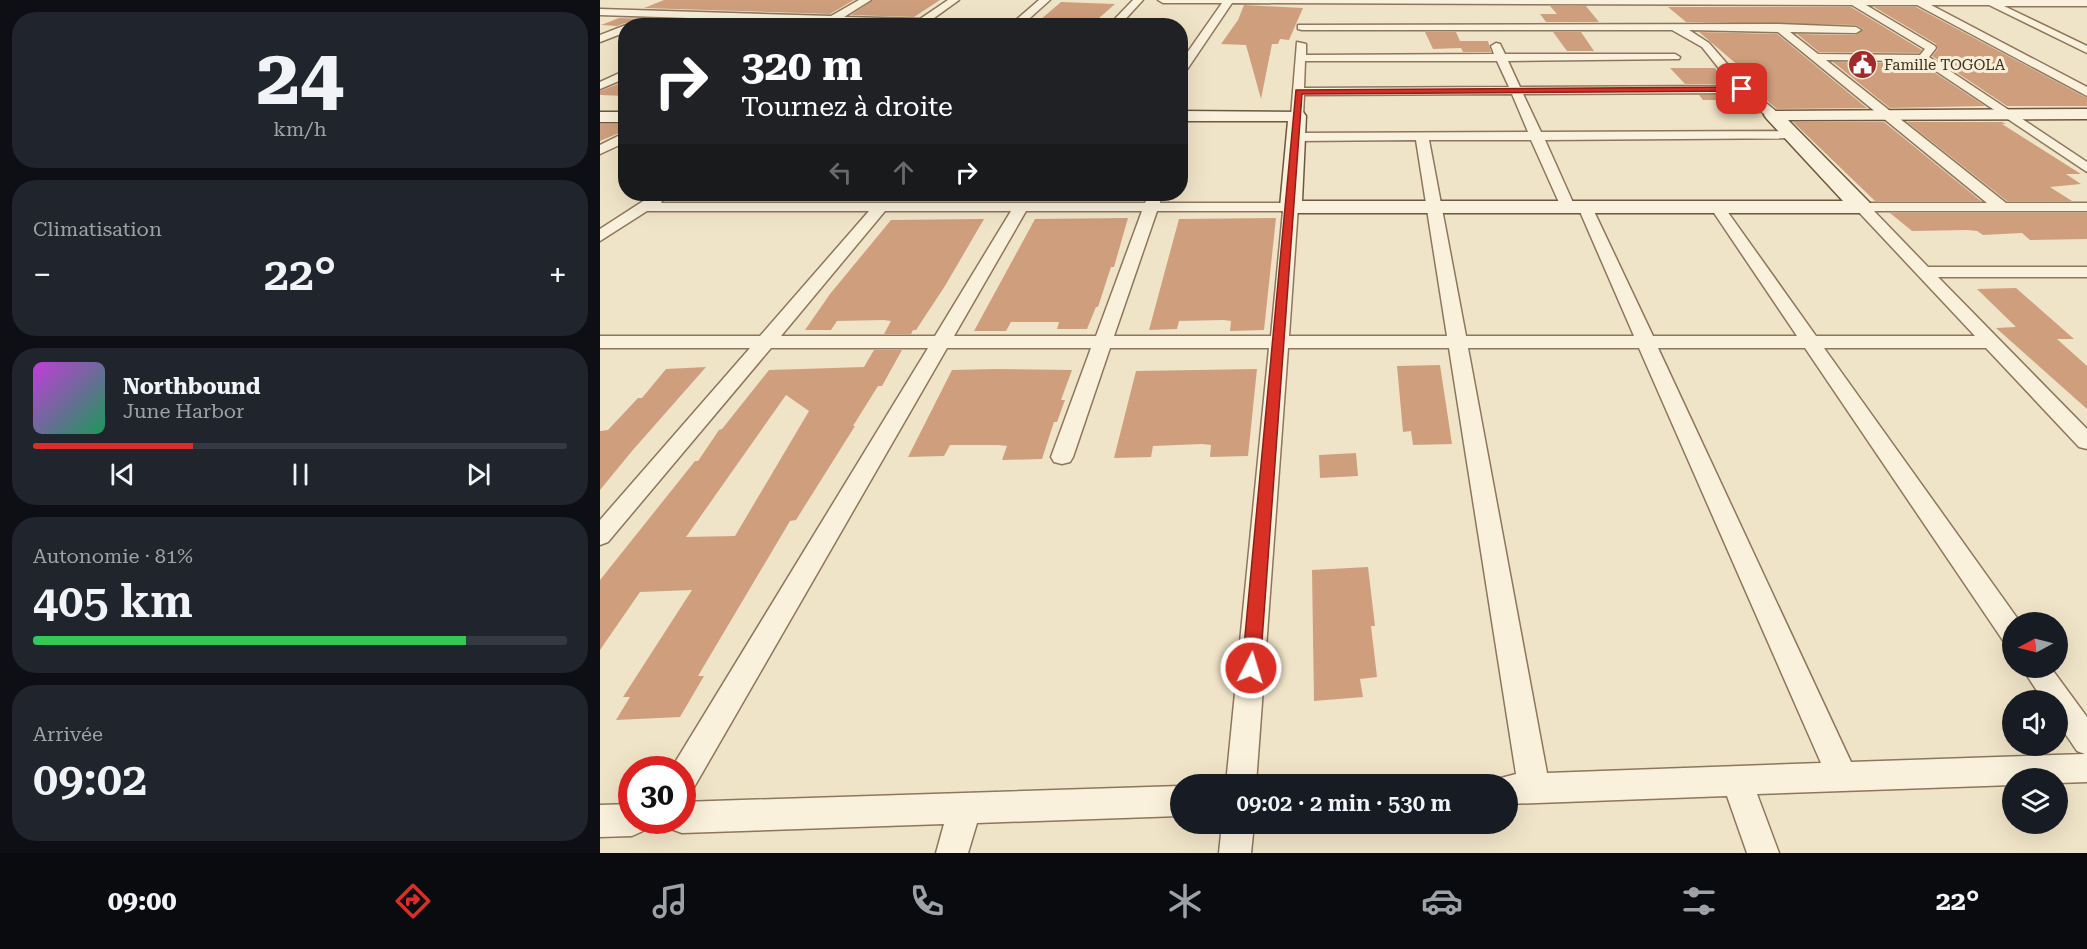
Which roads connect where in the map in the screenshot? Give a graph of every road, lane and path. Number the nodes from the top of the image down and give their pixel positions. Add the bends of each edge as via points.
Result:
1 (866, 0) edge
2 (954, 0) edge
3 (1045, 0) edge
4 (1137, 0) edge
5 (1163, 0) edge
6 (1228, 1) edge
7 (1320, 1) edge
8 (1572, 1) edge
9 (1661, 1) edge
10 (1745, 1) edge
11 (1873, 1) edge
12 (1917, 1) edge
13 (1971, 1) edge
14 (1988, 1) edge
15 (1476, 2) junction
16 (1853, 2) junction
17 (2076, 3) junction
18 (2087, 3) edge
19 (679, 4) dead end
20 (759, 8) dead end
21 (2087, 8) edge
22 (600, 12) edge
23 (658, 14) junction
24 (1303, 14) junction
25 (1650, 14) junction
26 (742, 16) junction
27 (649, 18) edge
28 (738, 18) edge
29 (802, 18) edge
30 (834, 18) edge
31 (928, 18) edge
32 (1024, 18) edge
33 (1120, 18) edge
34 (1487, 28) junction
35 (1781, 30) junction
36 (1856, 30) dead end
37 (618, 31) edge
38 (600, 39) edge
39 (2087, 50) edge
40 (1188, 53) edge
41 (1500, 57) junction
42 (1675, 57) dead end
43 (1818, 57) junction
44 (1923, 57) junction
45 (1300, 58) junction
46 (618, 78) edge
47 (600, 86) edge
48 (1742, 89) junction
49 (1299, 92) junction
50 (1516, 92) junction
51 (2087, 92) edge
52 (2087, 114) edge
53 (1773, 115) junction
54 (1888, 115) junction
55 (2007, 115) junction
56 (1297, 116) junction
57 (600, 117) edge
58 (618, 117) edge
59 (1188, 118) edge
60 (1792, 135) junction
61 (1422, 136) junction
62 (1536, 136) junction
63 (1296, 137) junction
64 (618, 140) edge
65 (600, 150) edge
66 (2087, 168) edge
67 (653, 201) edge
68 (1134, 201) edge
69 (1153, 201) edge
70 (1173, 201) edge
71 (644, 207) junction
72 (881, 207) junction
73 (1021, 207) junction
74 (1291, 207) junction
75 (1434, 207) junction
76 (1577, 207) junction
77 (1717, 207) junction
78 (1861, 207) junction
79 (2002, 207) junction
80 (2087, 207) edge
81 (600, 236) edge
82 (1924, 272) junction
83 (2087, 272) edge
84 (600, 342) edge
85 (766, 342) junction
86 (942, 342) junction
87 (1104, 342) junction
88 (1279, 342) junction
89 (1457, 342) junction
90 (1646, 342) junction
91 (1811, 342) junction
92 (1991, 342) junction
93 (2087, 442) edge
94 (1062, 457) dead end
95 (600, 536) edge
96 (2002, 618) edge
97 (2043, 678) edge
98 (2087, 741) edge
99 (696, 756) edge
100 (2087, 768) edge
101 (1242, 774) edge
102 (1842, 777) junction
103 (1737, 781) junction
104 (1520, 789) edge
105 (1170, 801) edge
106 (965, 808) junction
107 (696, 818) edge
108 (618, 820) edge
109 (600, 821) edge
110 (1237, 834) edge
111 (952, 853) edge
112 (1235, 853) edge
113 (1763, 853) edge

1 - 30 street
2 - 31 street
3 - 32 street
4 - 33 street
5 - 6 street
6 - 24 street
6 - 40 street
7 - 15 street
7 - 24 street
8 - 15 street
8 - 25 street
9 - 10 street
9 - 25 street
10 - 16 street
10 - 35 street
11 - 12 street
11 - 16 street
12 - 13 street
12 - 51 street
13 - 14 street
14 - 17 street
14 - 39 street
15 - 34 street
16 - 44 street via 1930,48
17 - 18 street
17 - 21 street
19 - 23 street
20 - 26 street
22 - 23 street
23 - 26 street
23 - 27 street
24 - 34 street
24 - 45 street
25 - 34 street
25 - 35 street
25 - 48 street via 1697,38
26 - 28 street
26 - 29 street
34 - 41 street
35 - 36 street
35 - 43 street
37 - 38 street
41 - 42 street
41 - 45 street
41 - 50 street
43 - 44 street
43 - 54 street
44 - 55 street
45 - 49 street
46 - 47 street
48 - 50 street
48 - 53 street
49 - 50 street
49 - 56 street
50 - 62 street
52 - 55 street
53 - 54 street
53 - 60 street
54 - 55 street
54 - 79 street
55 - 66 street
56 - 59 street
56 - 63 street
57 - 58 street
60 - 62 street
60 - 78 street
61 - 62 street
61 - 63 street
61 - 75 street
62 - 76 street
63 - 74 street
64 - 65 street
67 - 71 street
68 - 73 street
69 - 87 street
70 - 74 street
71 - 72 street
71 - 81 street
72 - 73 street
72 - 85 street
73 - 86 street
74 - 75 street
74 - 88 street
75 - 76 street
75 - 89 street
76 - 77 street
76 - 90 street
77 - 78 street
77 - 91 street
78 - 79 street
78 - 82 street
79 - 80 street
82 - 83 street
82 - 92 street
84 - 85 street
85 - 86 street
85 - 95 street
86 - 87 street
86 - 99 street
87 - 88 street
87 - 94 street
88 - 89 street
88 - 101 street
89 - 90 street
89 - 104 street
90 - 91 street
90 - 102 street
91 - 92 street
91 - 96 street
92 - 93 street
97 - 98 street
100 - 102 street
102 - 103 street
103 - 104 street
103 - 113 street
105 - 106 street
106 - 107 street
106 - 111 street
108 - 109 street
110 - 112 street

